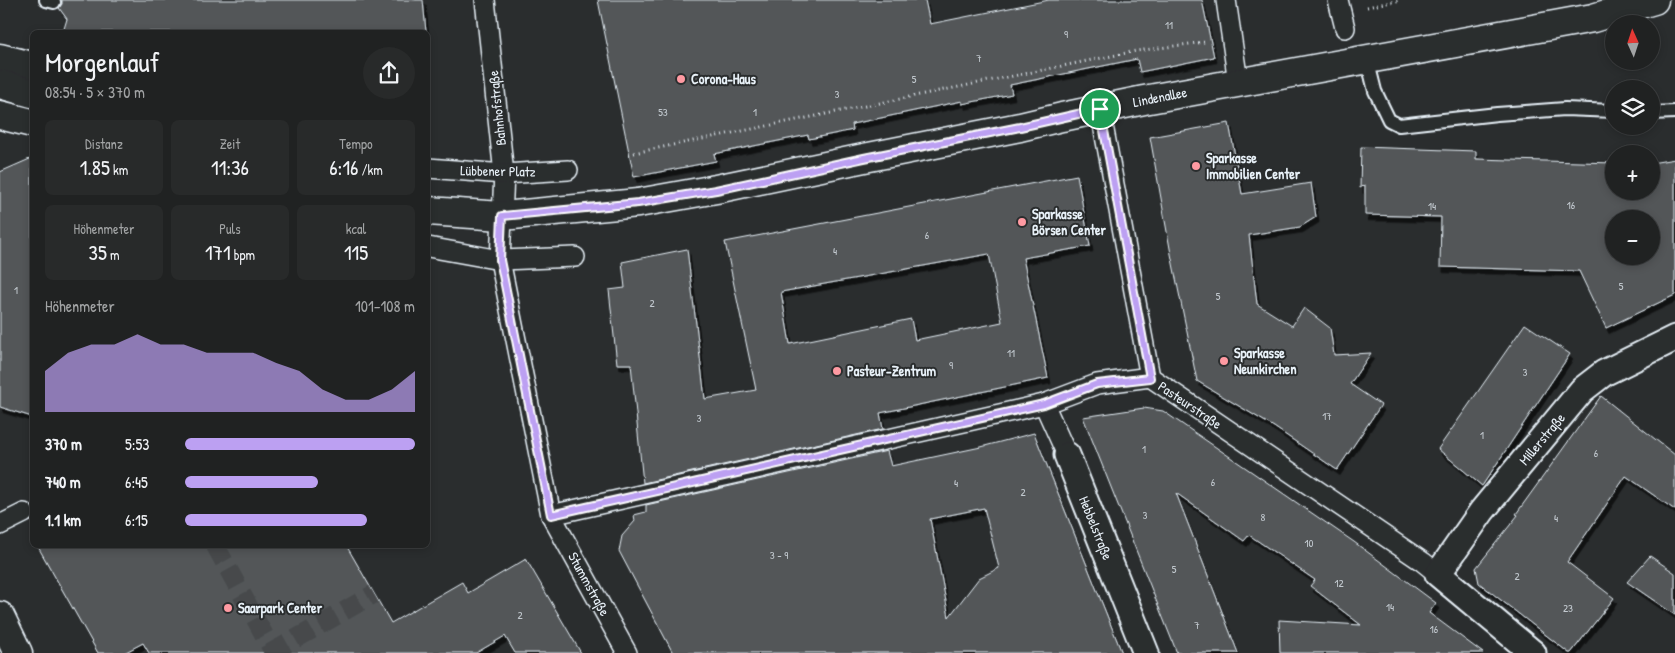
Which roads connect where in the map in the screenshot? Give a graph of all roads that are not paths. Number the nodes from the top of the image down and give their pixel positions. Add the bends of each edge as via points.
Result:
1 (485, 0) edge
2 (1226, 0) edge
3 (1338, 0) edge
4 (1654, 0) edge
5 (1345, 28) dead end
6 (0, 58) edge
7 (1367, 59) junction
8 (30, 66) edge
9 (1238, 82) junction
10 (0, 84) edge
11 (30, 92) edge
12 (1100, 109) junction
13 (1605, 111) edge
14 (1675, 112) edge
15 (1660, 113) edge
16 (0, 115) edge
17 (30, 122) edge
18 (430, 168) edge
19 (568, 170) dead end
20 (504, 174) junction
21 (430, 211) edge
22 (502, 216) junction
23 (430, 247) edge
24 (575, 257) dead end
25 (500, 260) junction
26 (1675, 338) edge
27 (1150, 378) junction
28 (1044, 404) junction
29 (1067, 455) joint
30 (24, 513) dead end
31 (551, 515) junction
32 (0, 525) edge
33 (1438, 574) junction
34 (0, 616) edge
35 (16, 652) edge
36 (627, 653) edge
37 (1146, 653) edge
38 (1533, 653) edge

1 - 20 street, Bahnhofstraße
2 - 9 street
3 - 5 street
4 - 7 main road, Lindenallee via 1593,18
6 - 8 main road
7 - 9 main road, Lindenallee
7 - 13 lane via 1375,91 1390,120 1399,125 1516,112
9 - 12 main road, Lindenallee
10 - 11 main road
12 - 22 main road, Lindenallee via 716,190 638,203
12 - 27 street
14 - 15 lane
16 - 17 main road
18 - 20 street, Lübbener Platz
19 - 20 street, Lübbener Platz
20 - 22 street, Bahnhofstraße
21 - 22 main road, Lindenallee
22 - 25 street, Bahnhofstraße
23 - 25 street
24 - 25 street
25 - 31 street, Stummstraße
26 - 33 street, Millerstraße via 1604,373 1582,390 1482,511
27 - 28 street, Pasteurstraße via 1097,384
27 - 33 street, Pasteurstraße
28 - 29 street, Hebbelstraße
28 - 31 street, Pasteurstraße
29 - 37 street, Hebbelstraße
30 - 32 street
31 - 36 street, Stummstraße
33 - 38 street, Pasteurstraße
34 - 35 main road

